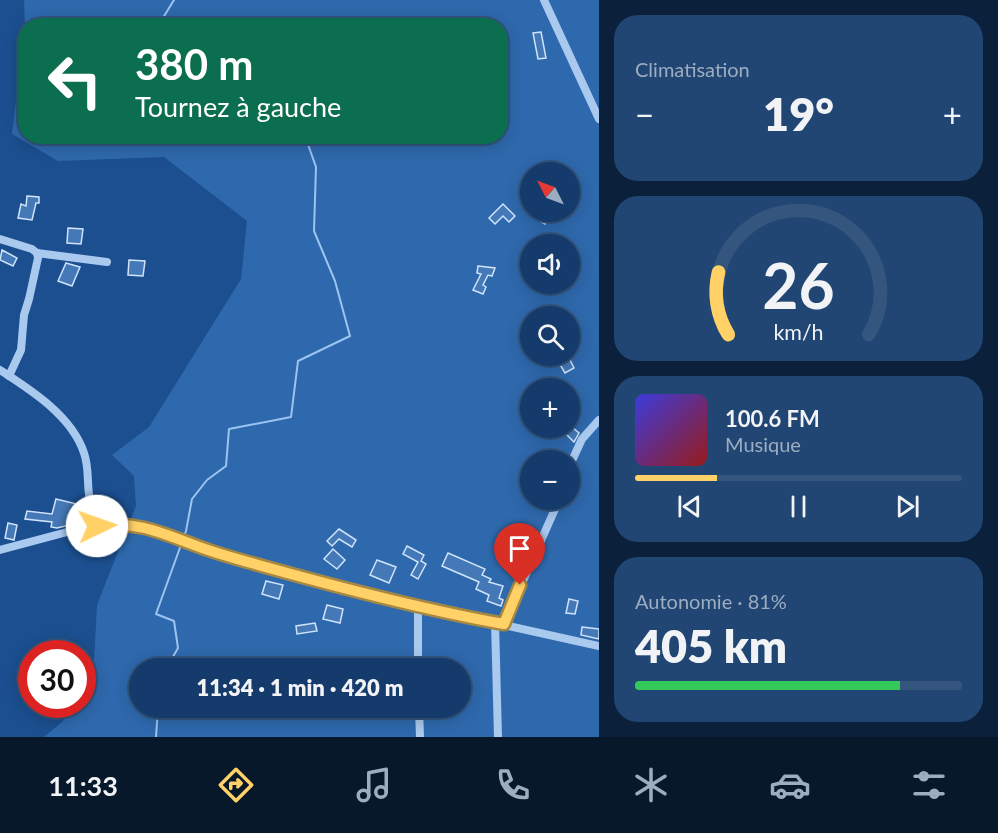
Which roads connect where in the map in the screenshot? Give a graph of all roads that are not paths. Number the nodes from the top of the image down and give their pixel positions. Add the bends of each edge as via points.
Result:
1 (544, 0) edge
2 (599, 119) edge
3 (0, 239) edge
4 (37, 253) junction
5 (108, 262) dead end
6 (0, 370) edge
7 (9, 376) junction
8 (599, 420) edge
9 (577, 450) edge
10 (554, 510) edge
11 (97, 526) junction
12 (0, 550) edge
13 (418, 606) junction
14 (499, 623) junction
15 (599, 646) edge
16 (418, 658) edge
17 (419, 718) edge
18 (420, 737) edge
19 (498, 737) edge

1 - 2 street
3 - 4 street
4 - 5 street
4 - 7 street via 21,350
6 - 7 street
7 - 11 street via 45,400 78,440 89,472 90,500
8 - 9 street
10 - 14 street
11 - 12 street
11 - 13 street via 138,525 255,564
13 - 14 street
13 - 16 street
14 - 15 street
14 - 19 street
17 - 18 street

